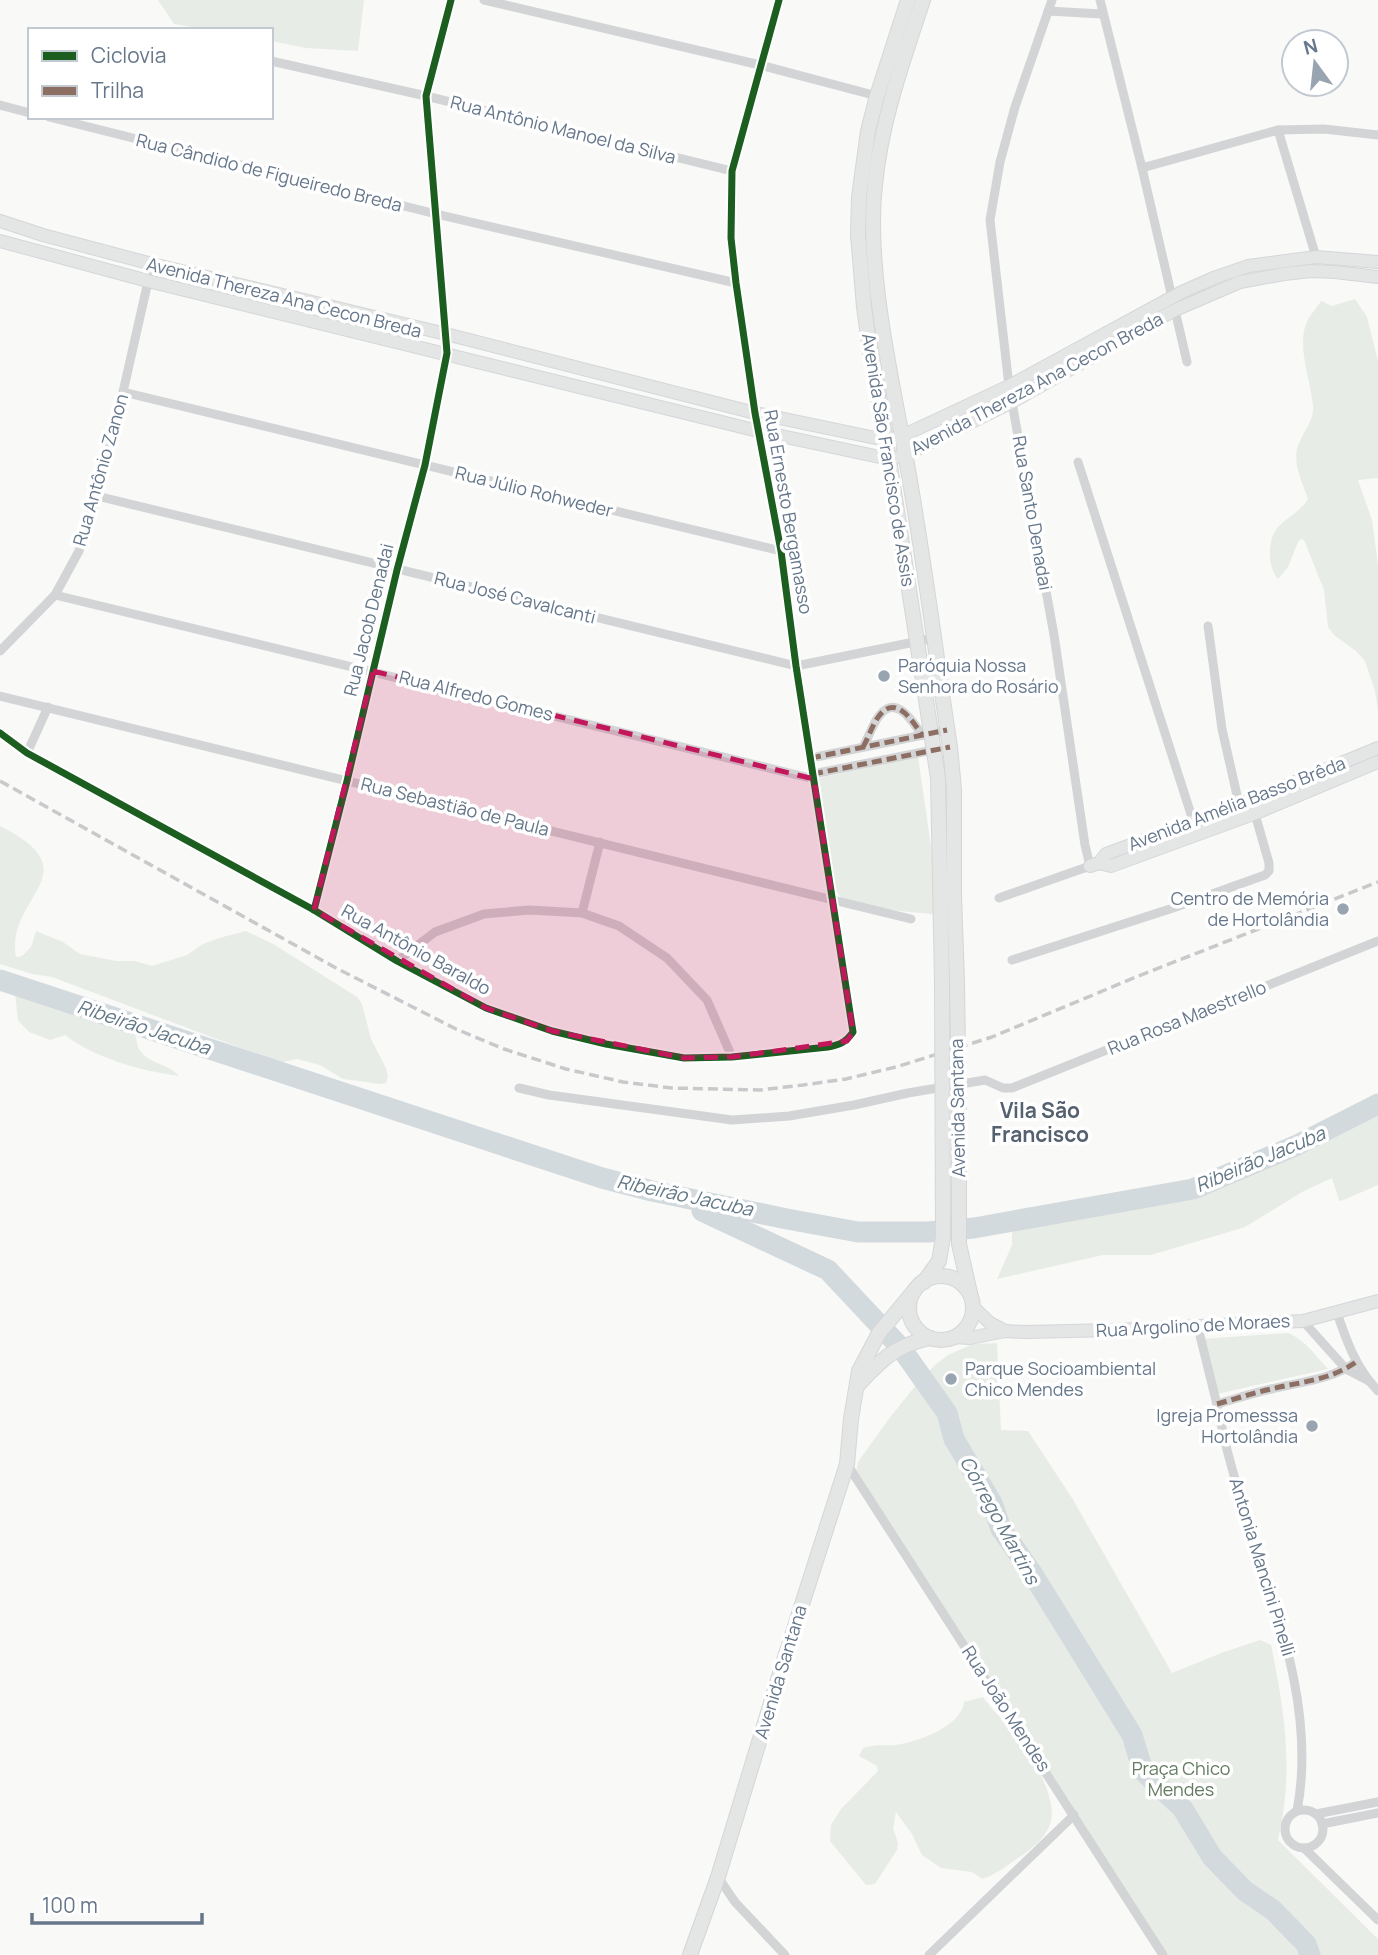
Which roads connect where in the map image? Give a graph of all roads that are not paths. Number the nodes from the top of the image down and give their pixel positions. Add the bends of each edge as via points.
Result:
1 (451, 0) edge
2 (484, 0) edge
3 (779, 0) edge
4 (908, 0) edge
5 (923, 0) edge
6 (1052, 0) edge
7 (1100, 0) edge
8 (1048, 10) junction
9 (1102, 14) junction
10 (273, 61) edge
11 (760, 65) junction
12 (426, 96) junction
13 (877, 96) junction
14 (0, 105) edge
15 (28, 112) edge
16 (57, 119) edge
17 (1278, 130) junction
18 (1378, 135) edge
19 (1142, 168) junction
20 (732, 171) junction
21 (436, 214) junction
22 (0, 221) edge
23 (0, 242) edge
24 (1316, 257) junction
25 (1378, 262) edge
26 (152, 264) junction
27 (1378, 277) edge
28 (148, 281) junction
29 (736, 283) junction
30 (1174, 304) junction
31 (446, 334) junction
32 (447, 354) junction
33 (1187, 362) dead end
34 (1009, 386) junction
35 (123, 392) junction
36 (1012, 402) junction
37 (755, 413) junction
38 (758, 431) junction
39 (902, 436) junction
40 (885, 440) junction
41 (905, 455) junction
42 (889, 459) junction
43 (1078, 462) dead end
44 (425, 465) junction
45 (97, 496) junction
46 (781, 551) junction
47 (397, 570) junction
48 (55, 595) junction
49 (1208, 626) dead end
50 (933, 638) junction
51 (916, 643) junction
52 (0, 651) edge
53 (796, 666) junction
54 (373, 671) junction
55 (0, 696) edge
56 (48, 707) junction
57 (947, 730) junction
58 (0, 733) edge
59 (927, 734) junction
60 (863, 747) junction
61 (950, 747) junction
62 (1378, 748) edge
63 (934, 750) junction
64 (27, 752) junction
65 (811, 758) junction
66 (1378, 762) edge
67 (814, 777) junction
68 (347, 780) junction
69 (1245, 802) junction
70 (1256, 813) junction
71 (1195, 827) junction
72 (600, 842) junction
73 (1094, 864) junction
74 (999, 898) dead end
75 (833, 900) junction
76 (313, 910) junction
77 (582, 913) junction
78 (911, 919) dead end
79 (948, 922) junction
80 (1378, 941) edge
81 (1012, 960) dead end
82 (397, 961) junction
83 (950, 982) junction
84 (853, 1032) joint
85 (732, 1058) junction
86 (519, 1088) dead end
87 (919, 1287) junction
88 (971, 1301) junction
89 (1378, 1301) edge
90 (1337, 1313) junction
91 (1303, 1321) junction
92 (1198, 1326) junction
93 (1005, 1331) junction
94 (955, 1337) junction
95 (930, 1338) junction
96 (1356, 1362) junction
97 (1346, 1369) junction
98 (1369, 1381) junction
99 (858, 1386) junction
100 (1378, 1391) edge
101 (1217, 1404) junction
102 (847, 1464) junction
103 (1378, 1802) edge
104 (1297, 1811) junction
105 (1378, 1813) edge
106 (1316, 1814) junction
107 (1074, 1815) junction
108 (1322, 1824) junction
109 (1304, 1848) junction
110 (718, 1877) junction
111 (711, 1894) junction
112 (735, 1902) junction
113 (1378, 1920) edge
114 (690, 1955) edge
115 (785, 1955) edge
116 (929, 1955) edge
117 (1163, 1955) edge

1 - 12 street, Rua Jacob Denadai
2 - 11 street
3 - 11 street, Rua Ernesto Bergamasso
4 - 13 main road, Avenida São Francisco de Assis
5 - 39 main road, Avenida São Francisco de Assis via 890,102 874,186 877,275
6 - 8 street, Rua Santo Denadai
7 - 9 street
8 - 9 street
8 - 34 street, Rua Santo Denadai via 1015,107 990,220
9 - 19 street
10 - 12 street, Rua Antônio Manoel da Silva
11 - 13 street
11 - 20 street, Rua Ernesto Bergamasso
12 - 20 street, Rua Antônio Manoel da Silva
12 - 21 street, Rua Jacob Denadai
13 - 40 main road, Avenida São Francisco de Assis via 868,131 858,235
14 - 15 street
16 - 21 street, Rua Cândido de Figueiredo Breda
17 - 18 street
17 - 19 street
17 - 24 street
19 - 30 street
20 - 29 street, Rua Ernesto Bergamasso
21 - 29 street, Rua Cândido de Figueiredo Breda
21 - 31 street, Rua Jacob Denadai
22 - 26 main road, Avenida Thereza Ana Cecon Breda
23 - 28 main road, Avenida Thereza Ana Cecon Breda
24 - 25 main road, Avenida Thereza Ana Cecon Breda
24 - 30 main road, Avenida Thereza Ana Cecon Breda via 1248,266 1216,277
26 - 28 street, Rua Antônio Zanon
26 - 31 main road, Avenida Thereza Ana Cecon Breda
27 - 30 main road, Avenida Thereza Ana Cecon Breda via 1335,272 1284,274 1240,282
28 - 32 main road, Avenida Thereza Ana Cecon Breda
28 - 35 street, Rua Antônio Zanon
29 - 37 street, Rua Ernesto Bergamasso
30 - 33 street
30 - 34 main road, Avenida Thereza Ana Cecon Breda
30 - 36 main road, Avenida Thereza Ana Cecon Breda
31 - 32 street, Rua Jacob Denadai
31 - 37 main road, Avenida Thereza Ana Cecon Breda
32 - 38 main road, Avenida Thereza Ana Cecon Breda
32 - 44 street, Rua Jacob Denadai
34 - 36 street, Rua Santo Denadai
34 - 39 main road, Avenida Thereza Ana Cecon Breda
35 - 44 street, Rua Júlio Rohweder
35 - 45 street, Rua Antônio Zanon
36 - 41 main road, Avenida Thereza Ana Cecon Breda
36 - 73 street, Rua Santo Denadai via 1054,635 1085,845
37 - 38 street, Rua Ernesto Bergamasso
37 - 40 main road, Avenida Thereza Ana Cecon Breda
38 - 42 main road, Avenida Thereza Ana Cecon Breda
38 - 46 street, Rua Ernesto Bergamasso
39 - 40 main road, Avenida Thereza Ana Cecon Breda
39 - 41 main road, Avenida São Francisco de Assis
40 - 42 main road, Avenida São Francisco de Assis
41 - 42 main road, Avenida Thereza Ana Cecon Breda
41 - 50 main road, Avenida São Francisco de Assis
42 - 51 main road, Avenida São Francisco de Assis
43 - 71 street
44 - 46 street, Rua Júlio Rohweder
44 - 47 street, Rua Jacob Denadai
45 - 47 street, Rua José Cavalcanti
45 - 48 street, Rua Antônio Zanon via 79,551
46 - 53 street, Rua Ernesto Bergamasso
47 - 53 street, Rua José Cavalcanti
47 - 54 street, Rua Jacob Denadai
48 - 52 street, Rua Antônio Zanon
48 - 54 street, Rua Alfredo Gomes
49 - 69 street via 1222,729
50 - 51 street, Rua José Cavalcanti
50 - 57 main road, Avenida São Francisco de Assis
51 - 53 street, Rua José Cavalcanti
51 - 59 main road, Avenida São Francisco de Assis
53 - 65 street, Rua Ernesto Bergamasso
54 - 67 street, Rua Alfredo Gomes
54 - 68 street, Rua Jacob Denadai
55 - 56 street, Rua Sebastião de Paula
56 - 64 street
56 - 68 street, Rua Sebastião de Paula
57 - 59 street
57 - 61 main road, Avenida São Francisco de Assis
58 - 64 street, Rua Antônio Baraldo
59 - 60 street
59 - 60 street via 906,713 890,708 879,715
59 - 63 main road, Avenida São Francisco de Assis
60 - 65 street
61 - 63 street
61 - 79 main road, Avenida São Francisco de Assis via 954,789
62 - 69 main road, Avenida Amélia Basso Brêda
63 - 67 street
63 - 79 main road, Avenida São Francisco de Assis
64 - 76 street, Rua Antônio Baraldo
65 - 67 street, Rua Ernesto Bergamasso
66 - 70 main road, Avenida Amélia Basso Brêda
67 - 75 street, Rua Ernesto Bergamasso
68 - 72 street, Rua Sebastião de Paula
68 - 76 street, Rua Jacob Denadai
69 - 70 street
69 - 71 main road, Avenida Amélia Basso Brêda
70 - 71 main road, Avenida Amélia Basso Brêda
70 - 81 street via 1269,863 1265,874
71 - 73 main road, Avenida Amélia Basso Brêda via 1111,866
72 - 75 street, Rua Sebastião de Paula
72 - 77 street
73 - 74 street, Avenida Amélia Basso Brêda
75 - 78 street, Rua Sebastião de Paula
75 - 84 street, Rua Ernesto Bergamasso
76 - 82 street, Rua Antônio Baraldo
77 - 82 street via 529,909 484,914 435,932
77 - 85 street via 619,926 667,958 707,1000
79 - 83 main road, Avenida Santana
80 - 86 street, Rua Rosa Maestrello via 1012,1088 985,1080 815,1112 732,1120
82 - 85 street, Rua Antônio Baraldo via 486,1007 552,1031 684,1058
83 - 87 main road, Avenida Santana, bridge via 943,1237 939,1261
83 - 88 main road, Avenida Santana, bridge via 960,1253
84 - 85 street, Rua Antônio Baraldo via 838,1045
87 - 88 main road via 931,1278 946,1277 960,1283
87 - 95 main road via 909,1303 910,1316 915,1327
87 - 99 main road, Avenida Santana via 883,1328 862,1363
88 - 93 main road via 990,1323
88 - 94 main road via 968,1325
89 - 90 main road, Rua Argolino de Moraes
90 - 91 main road, Rua Argolino de Moraes
90 - 96 street
91 - 92 main road, Rua Argolino de Moraes
91 - 97 street
92 - 93 main road, Rua Argolino de Moraes
92 - 101 street, Antonia Mancini Pinelli
93 - 94 main road, Rua Argolino de Moraes
94 - 95 main road
95 - 99 main road via 893,1352
96 - 97 street
96 - 98 street
97 - 98 street
97 - 101 street
98 - 100 street
99 - 102 main road, Avenida Santana
101 - 104 street, Antonia Mancini Pinelli via 1291,1668 1303,1734 1303,1783
102 - 107 street, Rua João Mendes
102 - 110 main road, Avenida Santana
103 - 106 street
104 - 106 street
104 - 109 street via 1287,1819 1284,1832 1296,1847
105 - 108 street
106 - 108 street
107 - 116 street
107 - 117 street, Rua João Mendes
108 - 109 street via 1318,1842
109 - 113 street
110 - 111 main road, Avenida Santana
110 - 112 street
111 - 112 street
111 - 114 main road, Avenida Santana
112 - 115 street

